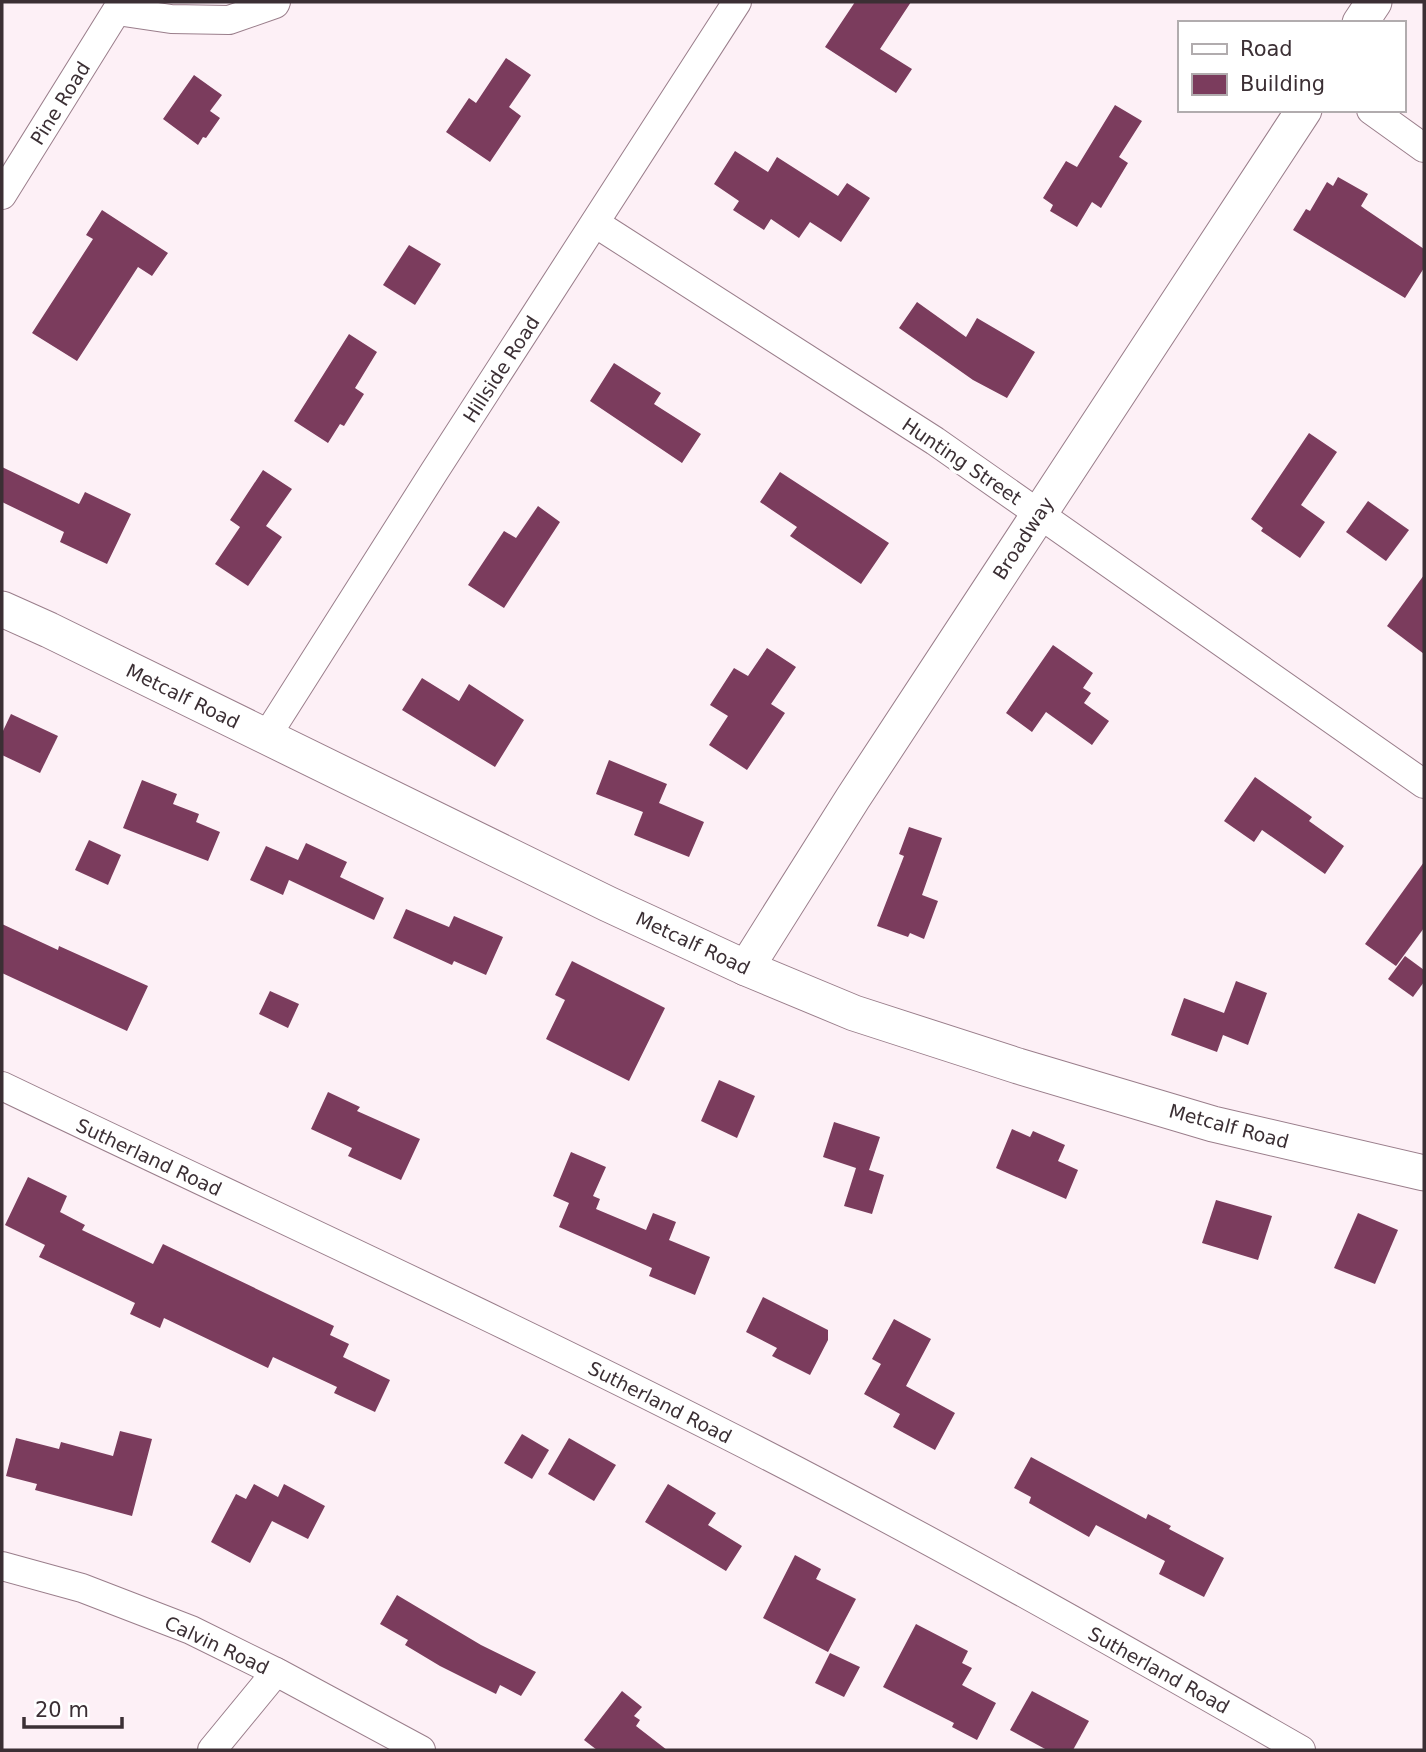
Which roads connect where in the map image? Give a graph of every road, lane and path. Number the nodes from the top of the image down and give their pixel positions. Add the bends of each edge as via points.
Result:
1 (276, 2) edge
2 (737, 2) edge
3 (1374, 2) edge
4 (120, 6) edge
5 (1361, 21) edge
6 (1303, 112) edge
7 (1374, 112) edge
8 (1424, 148) edge
9 (2, 195) edge
10 (595, 223) junction
11 (1039, 514) junction
12 (2, 609) edge
13 (266, 737) junction
14 (1424, 784) edge
15 (746, 968) junction
16 (2, 1086) edge
17 (1424, 1173) edge
18 (2, 1566) edge
19 (276, 1672) junction
20 (212, 1750) edge
21 (421, 1750) edge
22 (1301, 1750) edge

1 - 4 street, Pine Road via 229,20 172,19
2 - 10 street, Hillside Road
3 - 5 street
4 - 9 street, Pine Road
6 - 11 street, Broadway
7 - 8 street
10 - 11 street, Hunting Street via 935,441
10 - 13 street, Hillside Road
11 - 14 street, Hunting Street
11 - 15 street, Broadway
12 - 13 street, Metcalf Road
13 - 15 street, Metcalf Road
15 - 17 street, Metcalf Road via 854,1013 1018,1066 1213,1124
16 - 22 street, Sutherland Road via 725,1434
18 - 19 street, Calvin Road via 82,1588 191,1630
19 - 20 street
19 - 21 street, Calvin Road

